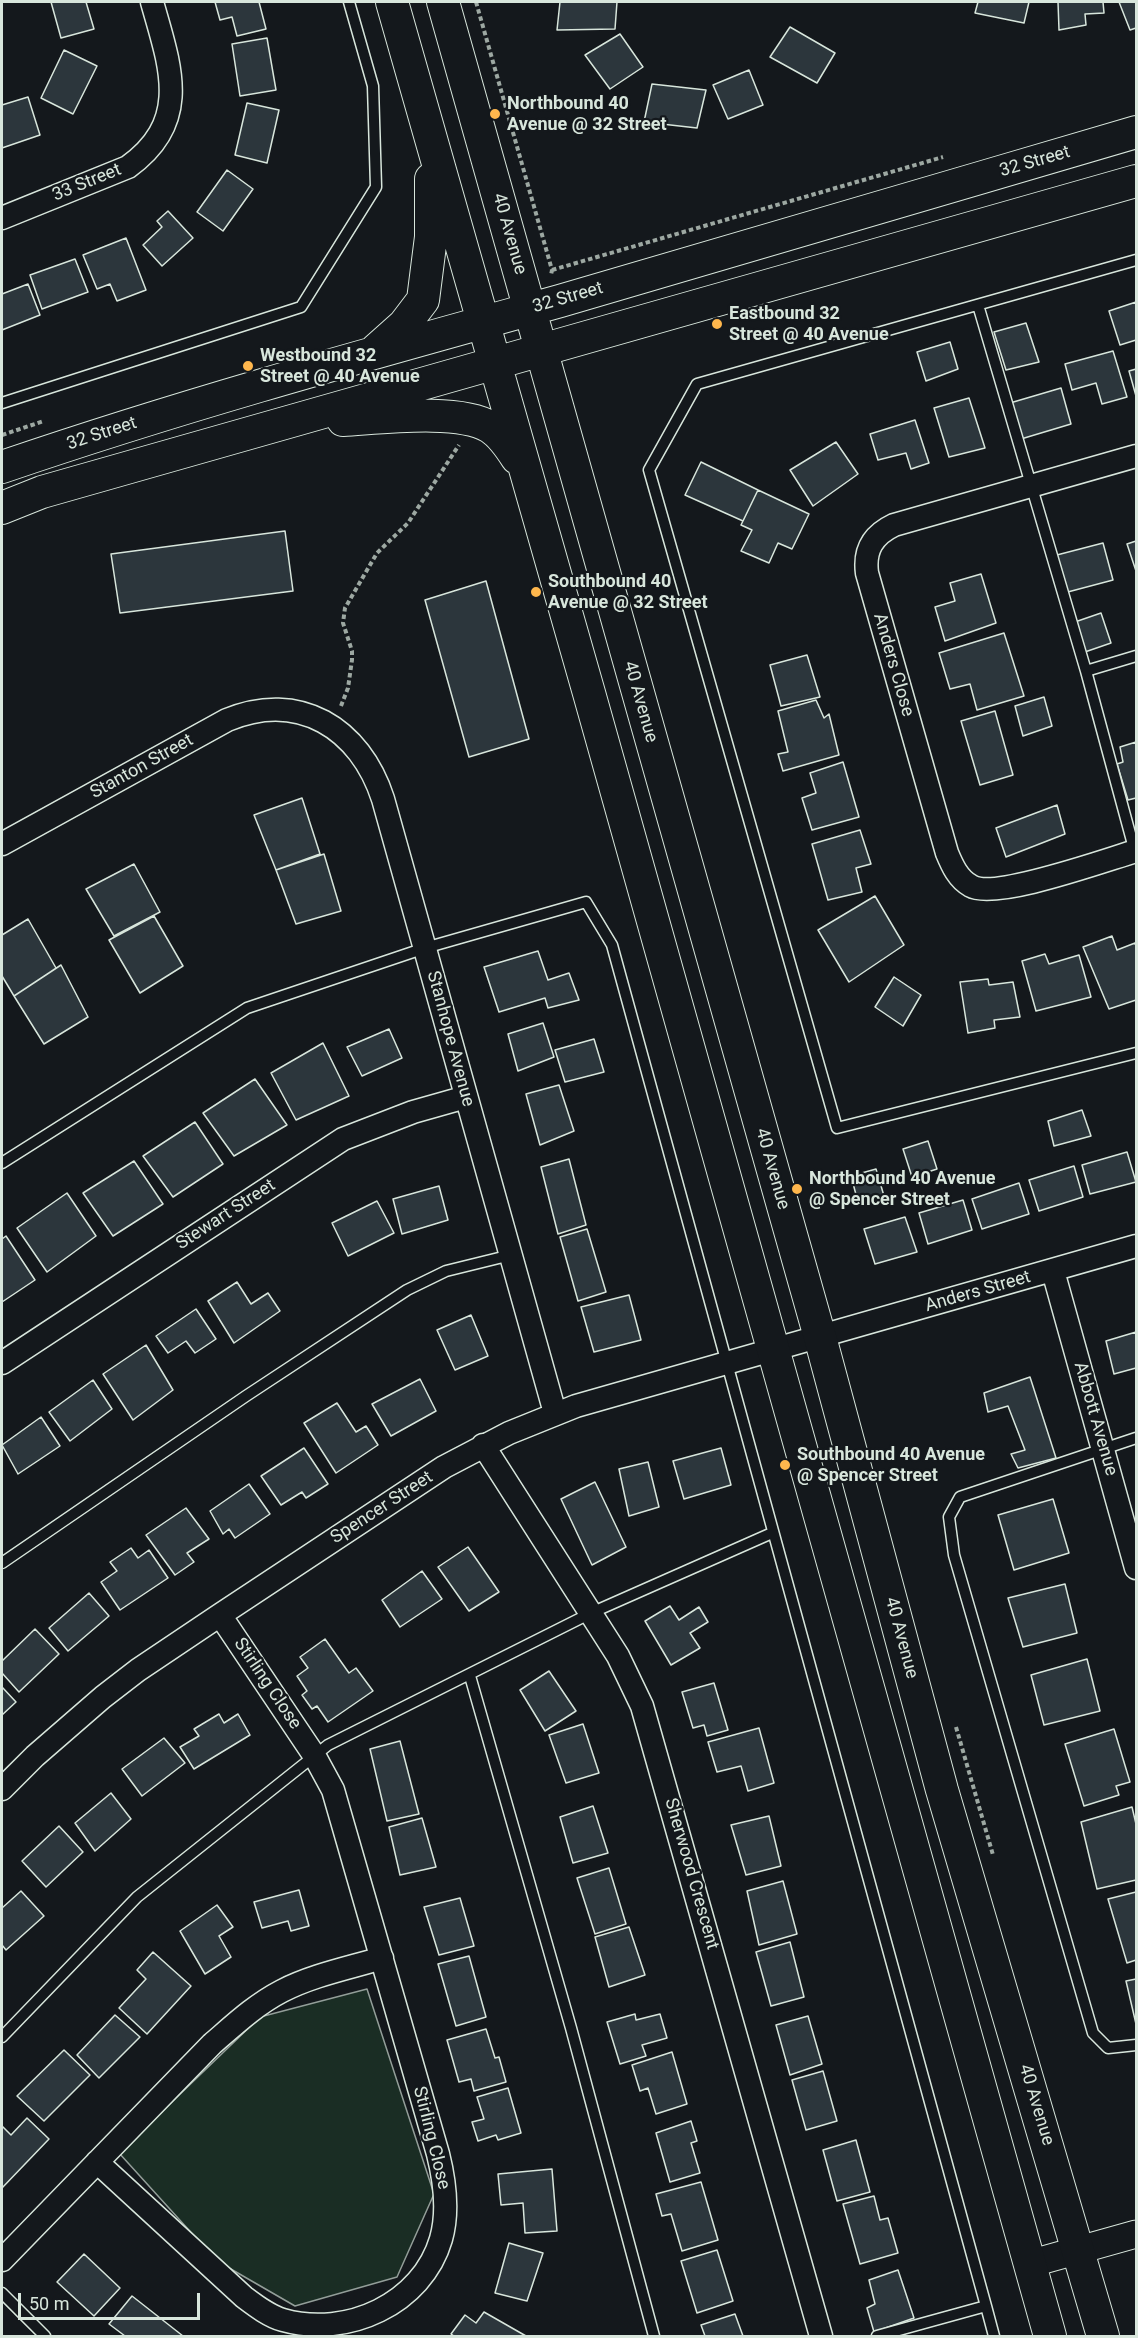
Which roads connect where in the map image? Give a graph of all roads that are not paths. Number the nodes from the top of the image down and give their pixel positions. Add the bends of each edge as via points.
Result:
1 (152, 2) edge
2 (349, 2) edge
3 (392, 2) edge
4 (444, 2) edge
5 (426, 128) junction
6 (1137, 132) edge
7 (1137, 181) edge
8 (2, 218) edge
9 (1137, 260) edge
10 (978, 305) junction
11 (529, 308) junction
12 (484, 322) junction
13 (541, 351) junction
14 (370, 355) junction
15 (495, 364) junction
16 (2, 403) edge
17 (291, 422) junction
18 (1137, 456) edge
19 (2, 467) edge
20 (524, 470) junction
21 (1030, 486) junction
22 (2, 508) edge
23 (1137, 656) edge
24 (1086, 671) junction
25 (288, 710) joint
26 (2, 844) edge
27 (1136, 852) edge
28 (425, 948) junction
29 (1137, 1053) edge
30 (466, 1097) junction
31 (2, 1163) edge
32 (1137, 1246) edge
33 (511, 1255) junction
34 (1053, 1271) junction
35 (820, 1337) junction
36 (773, 1351) junction
37 (2, 1363) edge
38 (727, 1365) junction
39 (555, 1413) junction
40 (1137, 1438) edge
41 (483, 1445) junction
42 (1104, 1448) junction
43 (772, 1533) junction
44 (2, 1563) edge
45 (1137, 1568) edge
46 (591, 1613) junction
47 (220, 1615) junction
48 (470, 1676) junction
49 (314, 1755) junction
50 (2, 1789) edge
51 (382, 1958) junction
52 (2, 2037) edge
53 (1137, 2045) edge
54 (97, 2162) junction
55 (1137, 2234) edge
56 (1079, 2250) junction
57 (2, 2260) edge
58 (1029, 2264) junction
59 (2, 2293) edge
60 (986, 2306) junction
61 (45, 2337) edge
62 (654, 2337) edge
63 (821, 2337) edge
64 (877, 2337) edge
65 (994, 2337) edge
66 (1050, 2337) edge
67 (1103, 2337) edge

1 - 8 street, 33 Street via 172,77 170,107 161,132 142,157 128,167
2 - 16 lane via 373,86 376,187 302,307
3 - 5 main road
4 - 11 main road, 40 Avenue
5 - 12 main road
5 - 14 main road via 432,213 423,300 404,325
6 - 11 main road, 32 Street
7 - 13 main road
9 - 10 lane
10 - 21 lane
10 - 29 lane via 697,384 649,470 837,1128
11 - 12 main road, 32 Street
11 - 13 main road, 40 Avenue
12 - 14 main road, 32 Street
12 - 15 main road
13 - 15 main road
13 - 35 main road, 40 Avenue
14 - 19 main road, 32 Street via 114,429
15 - 17 main road
15 - 20 main road
17 - 20 main road via 464,418 490,428 512,450
17 - 22 main road via 42,492
18 - 21 street, Anders Close
20 - 36 main road
21 - 24 lane
21 - 27 street, Anders Close via 894,525 883,530 867,554 873,596 947,853 960,878 981,890 1007,888
23 - 24 lane
24 - 27 lane
25 - 26 street, Stanton Street via 255,711 227,720
25 - 28 street, Stanhope Avenue via 331,725 355,745 372,770
28 - 30 street, Stanhope Avenue
28 - 31 lane via 247,1008
28 - 38 lane via 586,902 612,945
30 - 33 street, Stanhope Avenue
30 - 37 street, Stewart Street via 343,1139
32 - 34 street, Anders Street
33 - 39 street, Stanhope Avenue
33 - 44 lane via 446,1271 407,1290
34 - 35 street, Anders Street
34 - 42 street, Abbott Avenue
35 - 36 street, Spencer Street
35 - 56 main road, 40 Avenue via 942,1790
36 - 38 street, Spencer Street
36 - 58 main road
38 - 39 street, Spencer Street
38 - 43 lane
39 - 41 street, Spencer Street
40 - 42 lane
41 - 46 street, Sherwood Crescent
41 - 47 street, Spencer Street
42 - 45 street, Abbott Avenue
42 - 53 lane via 960,1497 949,1517 954,1555 1093,2033 1108,2048
43 - 46 lane
43 - 60 lane
46 - 48 lane
46 - 63 street, Sherwood Crescent via 630,1680 653,1738
47 - 49 street, Stirling Close
47 - 50 street, Spencer Street via 103,1697
48 - 49 lane via 334,1741
48 - 62 lane
49 - 51 street, Stirling Close via 337,1802
49 - 52 lane via 137,1897
51 - 54 street via 298,1984 248,2013 212,2044
51 - 54 street, Stirling Close via 446,2195 435,2256 408,2293 363,2319 340,2325 313,2326 284,2320 244,2297
54 - 57 street
55 - 56 street
56 - 58 street
56 - 67 main road, 40 Avenue
58 - 66 main road
59 - 61 lane
60 - 64 lane
60 - 65 lane

